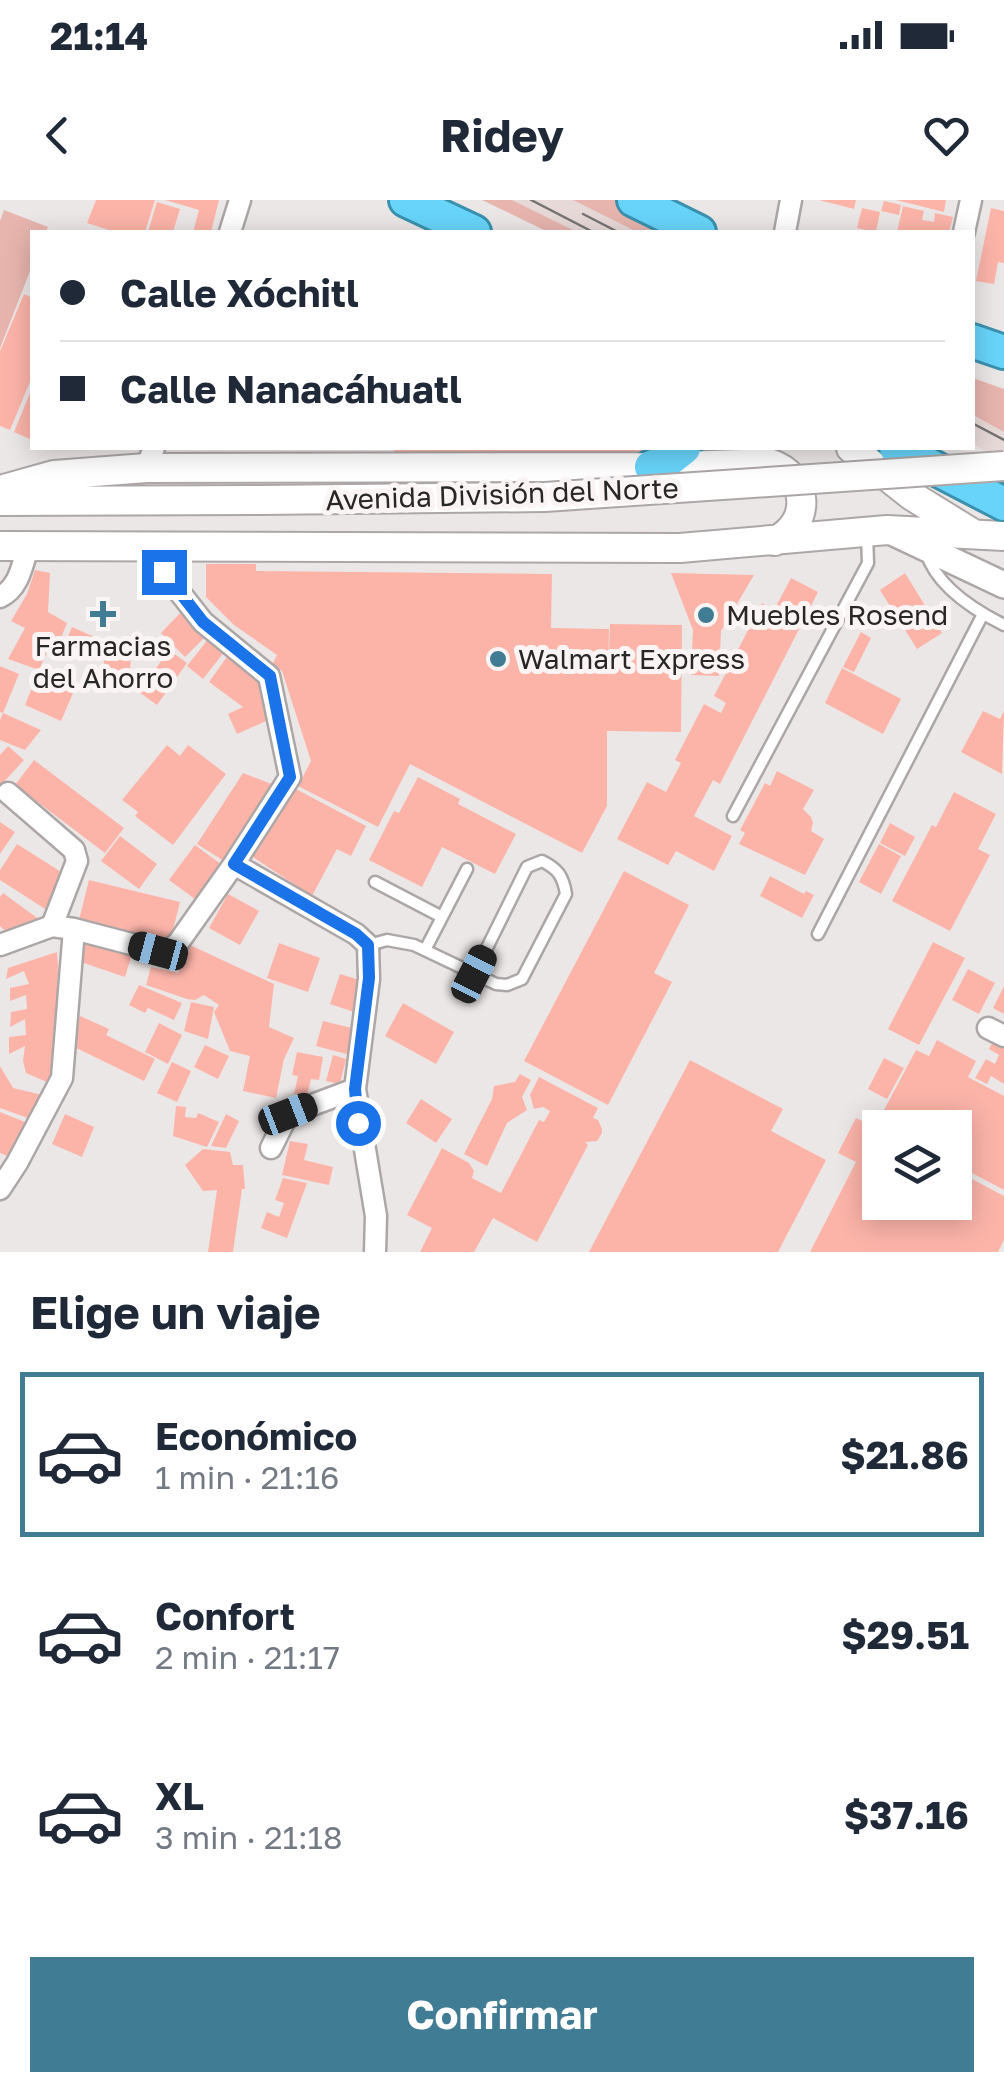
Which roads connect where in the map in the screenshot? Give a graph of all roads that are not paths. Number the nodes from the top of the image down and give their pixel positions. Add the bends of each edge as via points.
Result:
1 (240, 200) edge
2 (406, 200) edge
3 (634, 200) edge
4 (791, 200) edge
5 (971, 200) edge
6 (231, 230) edge
7 (470, 230) edge
8 (695, 230) edge
9 (785, 230) edge
10 (964, 230) edge
11 (682, 450) edge
12 (854, 450) edge
13 (900, 450) edge
14 (150, 458) edge
15 (1004, 466) edge
16 (651, 467) junction
17 (0, 490) edge
18 (0, 500) edge
19 (1004, 504) edge
20 (877, 532) junction
21 (990, 536) edge
22 (775, 541) junction
23 (924, 546) junction
24 (14, 547) edge
25 (144, 547) junction
26 (1004, 551) edge
27 (1004, 585) edge
28 (0, 597) edge
29 (982, 614) junction
30 (1004, 626) edge
31 (8, 793) dead end
32 (734, 816) dead end
33 (234, 864) junction
34 (467, 869) dead end
35 (376, 882) dead end
36 (442, 917) junction
37 (52, 926) junction
38 (74, 929) junction
39 (818, 934) dead end
40 (0, 944) edge
41 (368, 945) junction
42 (424, 950) junction
43 (474, 974) junction
44 (355, 1089) junction
45 (271, 1148) dead end
46 (0, 1188) edge
47 (375, 1252) edge

1 - 6 street
2 - 7 highway
3 - 8 highway
4 - 9 street
5 - 10 street
11 - 16 highway
12 - 21 main road via 912,496
13 - 19 highway
14 - 16 main road, Avenida División del Norte
14 - 17 main road, Avenida División del Norte
15 - 18 main road, Avenida División del Norte, bridge via 545,497
16 - 22 main road, Avenida División del Norte via 778,466 794,478 801,508 792,528
20 - 21 main road, Avenida División del Norte
20 - 22 main road, Avenida División del Norte
20 - 23 street
20 - 32 lane via 868,563
21 - 26 main road
22 - 25 main road, Avenida División del Norte via 680,548
23 - 27 street
23 - 29 lane via 944,582
24 - 25 main road, Avenida División del Norte
24 - 28 street via 17,582
25 - 33 street via 203,622 270,676 290,777
29 - 30 lane
29 - 39 lane
31 - 37 street via 74,850 77,861
33 - 38 street via 168,950
33 - 41 street
34 - 36 lane
35 - 36 lane
36 - 42 lane
37 - 38 street
37 - 40 street
38 - 46 street via 62,1078
41 - 42 lane via 386,940
41 - 44 street
42 - 43 lane
43 - 43 lane via 507,986 522,979 566,894 555,868 542,861 527,867
44 - 45 street via 288,1114
44 - 47 street via 376,1216

